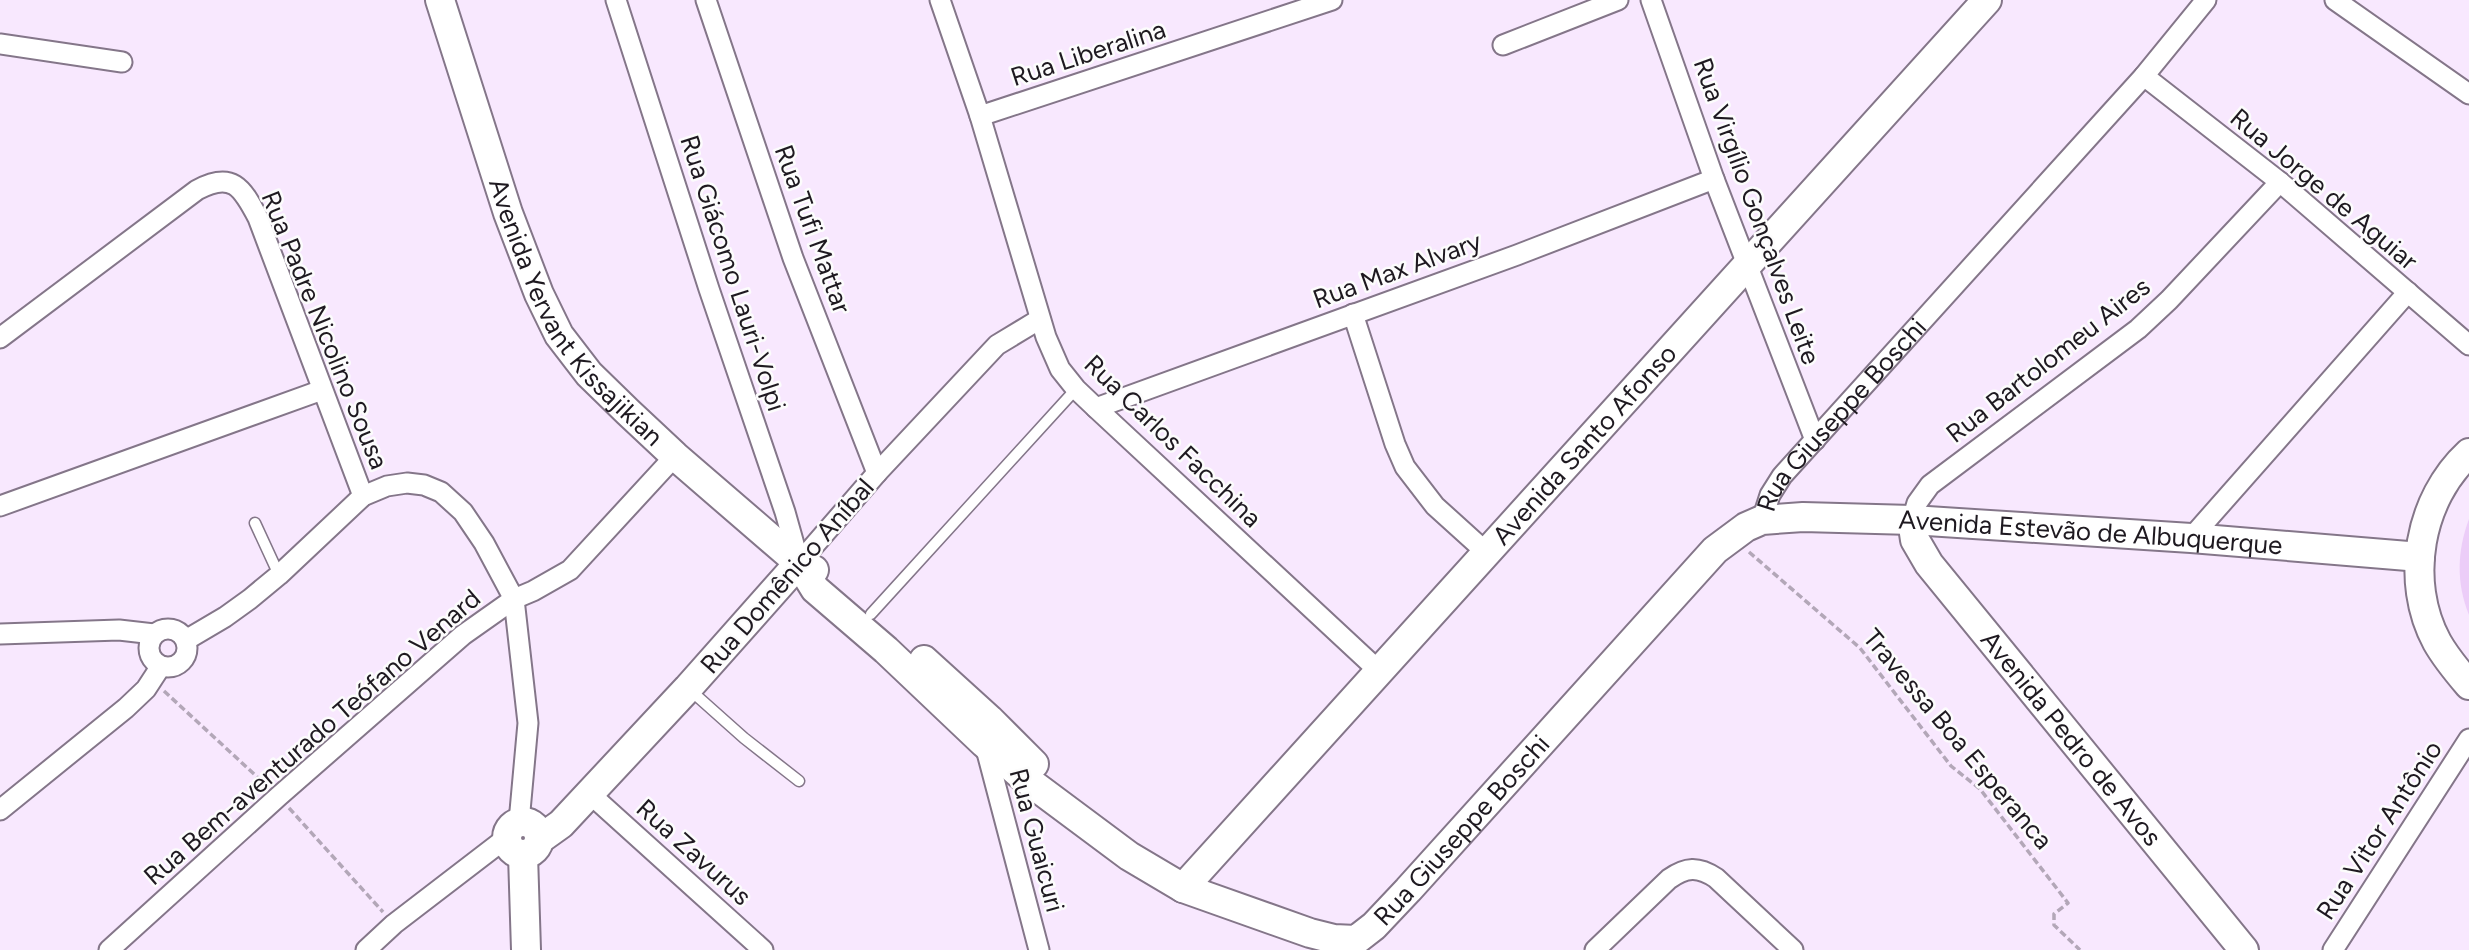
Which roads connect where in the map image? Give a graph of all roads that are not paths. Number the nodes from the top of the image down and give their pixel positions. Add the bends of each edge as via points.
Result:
1 (440, 0) edge
2 (616, 0) edge
3 (706, 0) edge
4 (940, 0) edge
5 (1332, 0) edge
6 (1618, 0) edge
7 (1651, 0) edge
8 (1987, 0) edge
9 (2206, 0) edge
10 (2335, 0) edge
11 (0, 44) edge
12 (1503, 45) dead end
13 (122, 62) dead end
14 (2144, 76) junction
15 (2469, 94) edge
16 (980, 116) junction
17 (1714, 179) junction
18 (2280, 182) junction
19 (1747, 263) junction
20 (2407, 292) junction
21 (1353, 314) junction
22 (1040, 319) junction
23 (0, 338) edge
24 (2469, 345) edge
25 (1076, 389) junction
26 (322, 390) junction
27 (1096, 408) junction
28 (1815, 440) junction
29 (2469, 453) edge
30 (675, 456) junction
31 (877, 473) junction
32 (363, 496) junction
33 (0, 506) edge
34 (1762, 520) junction
35 (1912, 520) junction
36 (255, 523) dead end
37 (2191, 538) junction
38 (1487, 553) junction
39 (2420, 557) junction
40 (799, 563) junction
41 (279, 575) junction
42 (514, 599) junction
43 (870, 614) junction
44 (0, 634) edge
45 (154, 634) junction
46 (186, 640) junction
47 (161, 666) junction
48 (1380, 672) junction
49 (2469, 685) edge
50 (688, 688) junction
51 (986, 731) junction
52 (2469, 739) edge
53 (799, 781) dead end
54 (589, 793) junction
55 (0, 810) edge
56 (522, 839) junction
57 (1183, 888) junction
58 (1357, 945) edge
59 (109, 950) edge
60 (366, 950) edge
61 (526, 950) edge
62 (763, 950) edge
63 (1039, 950) edge
64 (1595, 950) edge
65 (1793, 950) edge
66 (2244, 950) edge
67 (2333, 950) edge

1 - 30 main road, Avenida Yervant Kissajikian via 508,213 559,335 589,374
2 - 40 street, Rua Giácomo Lauri-Volpi
3 - 31 street, Rua Tufi Mattar via 793,258
4 - 16 street, Rua Carlos Facchina
5 - 16 street, Rua Liberalina
6 - 12 street
7 - 17 street, Rua Virgílio Gonçalves Leite
8 - 19 main road, Avenida Santo Afonso
9 - 14 street, Rua Giuseppe Boschi
10 - 15 street
11 - 13 street
14 - 18 street, Rua Jorge de Aguiar
14 - 28 street, Rua Giuseppe Boschi
16 - 22 street, Rua Carlos Facchina
17 - 19 street, Rua Virgílio Gonçalves Leite
17 - 21 street, Rua Max Alvary
18 - 20 street, Rua Jorge de Aguiar
18 - 35 street, Rua Bartolomeu Aires via 2138,329 1930,485
19 - 28 street, Rua Virgílio Gonçalves Leite
19 - 38 main road, Avenida Santo Afonso
20 - 24 street, Rua Jorge de Aguiar
20 - 37 street
21 - 27 street, Rua Max Alvary
21 - 38 street via 1405,467 1436,506
22 - 25 street, Rua Carlos Facchina via 1060,369
22 - 31 street, Rua Domênico Aníbal via 997,345
23 - 26 street, Rua Padre Nicolino Sousa via 197,190 224,181 246,195 258,218
25 - 27 street, Rua Carlos Facchina
25 - 43 lane
26 - 32 street, Rua Padre Nicolino Sousa
26 - 33 street
27 - 48 street, Rua Carlos Facchina
28 - 34 street, Rua Giuseppe Boschi via 1782,476
29 - 39 main road via 2439,492 2423,534
30 - 40 main road, Avenida Yervant Kissajikian
30 - 42 street, Rua Bem-aventurado Teófano Venard via 570,570
31 - 40 street, Rua Domênico Aníbal
32 - 41 street
32 - 42 street via 407,483 441,492 463,512
34 - 35 main road, Avenida Estevão de Albuquerque
34 - 58 main road, Rua Giuseppe Boschi via 1715,550
35 - 37 main road, Avenida Estevão de Albuquerque
35 - 66 main road, Avenida Pedro de Avos via 1915,540 1929,564
36 - 41 lane
37 - 39 main road, Avenida Estevão de Albuquerque
38 - 48 main road, Avenida Santo Afonso
39 - 49 main road via 2420,585 2436,640
40 - 43 main road, Avenida Yervant Kissajikian via 825,575
40 - 50 main road, Rua Domênico Aníbal
40 - 51 main road, Avenida Yervant Kissajikian via 815,589
41 - 46 street
42 - 56 street via 528,723
42 - 59 street, Rua Bem-aventurado Teófano Venard via 463,635
43 - 51 main road, Avenida Yervant Kissajikian
44 - 45 street via 119,630
45 - 46 street via 167,628
45 - 47 street via 148,648
46 - 47 street via 182,661
47 - 55 street via 126,708
48 - 57 main road, Avenida Santo Afonso
50 - 53 lane
50 - 54 main road, Rua Domênico Aníbal
51 - 57 main road, Avenida Yervant Kissajikian via 1023,777 1129,856
51 - 63 street, Rua Guaicuri
52 - 67 street, Rua Vitor Antônio
54 - 56 main road, Rua Domênico Aníbal via 561,824
54 - 62 street, Rua Zavurus
56 - 60 street via 394,924
56 - 61 main road
57 - 58 main road, Avenida Yervant Kissajikian
64 - 65 street via 1669,879 1694,868 1716,878

